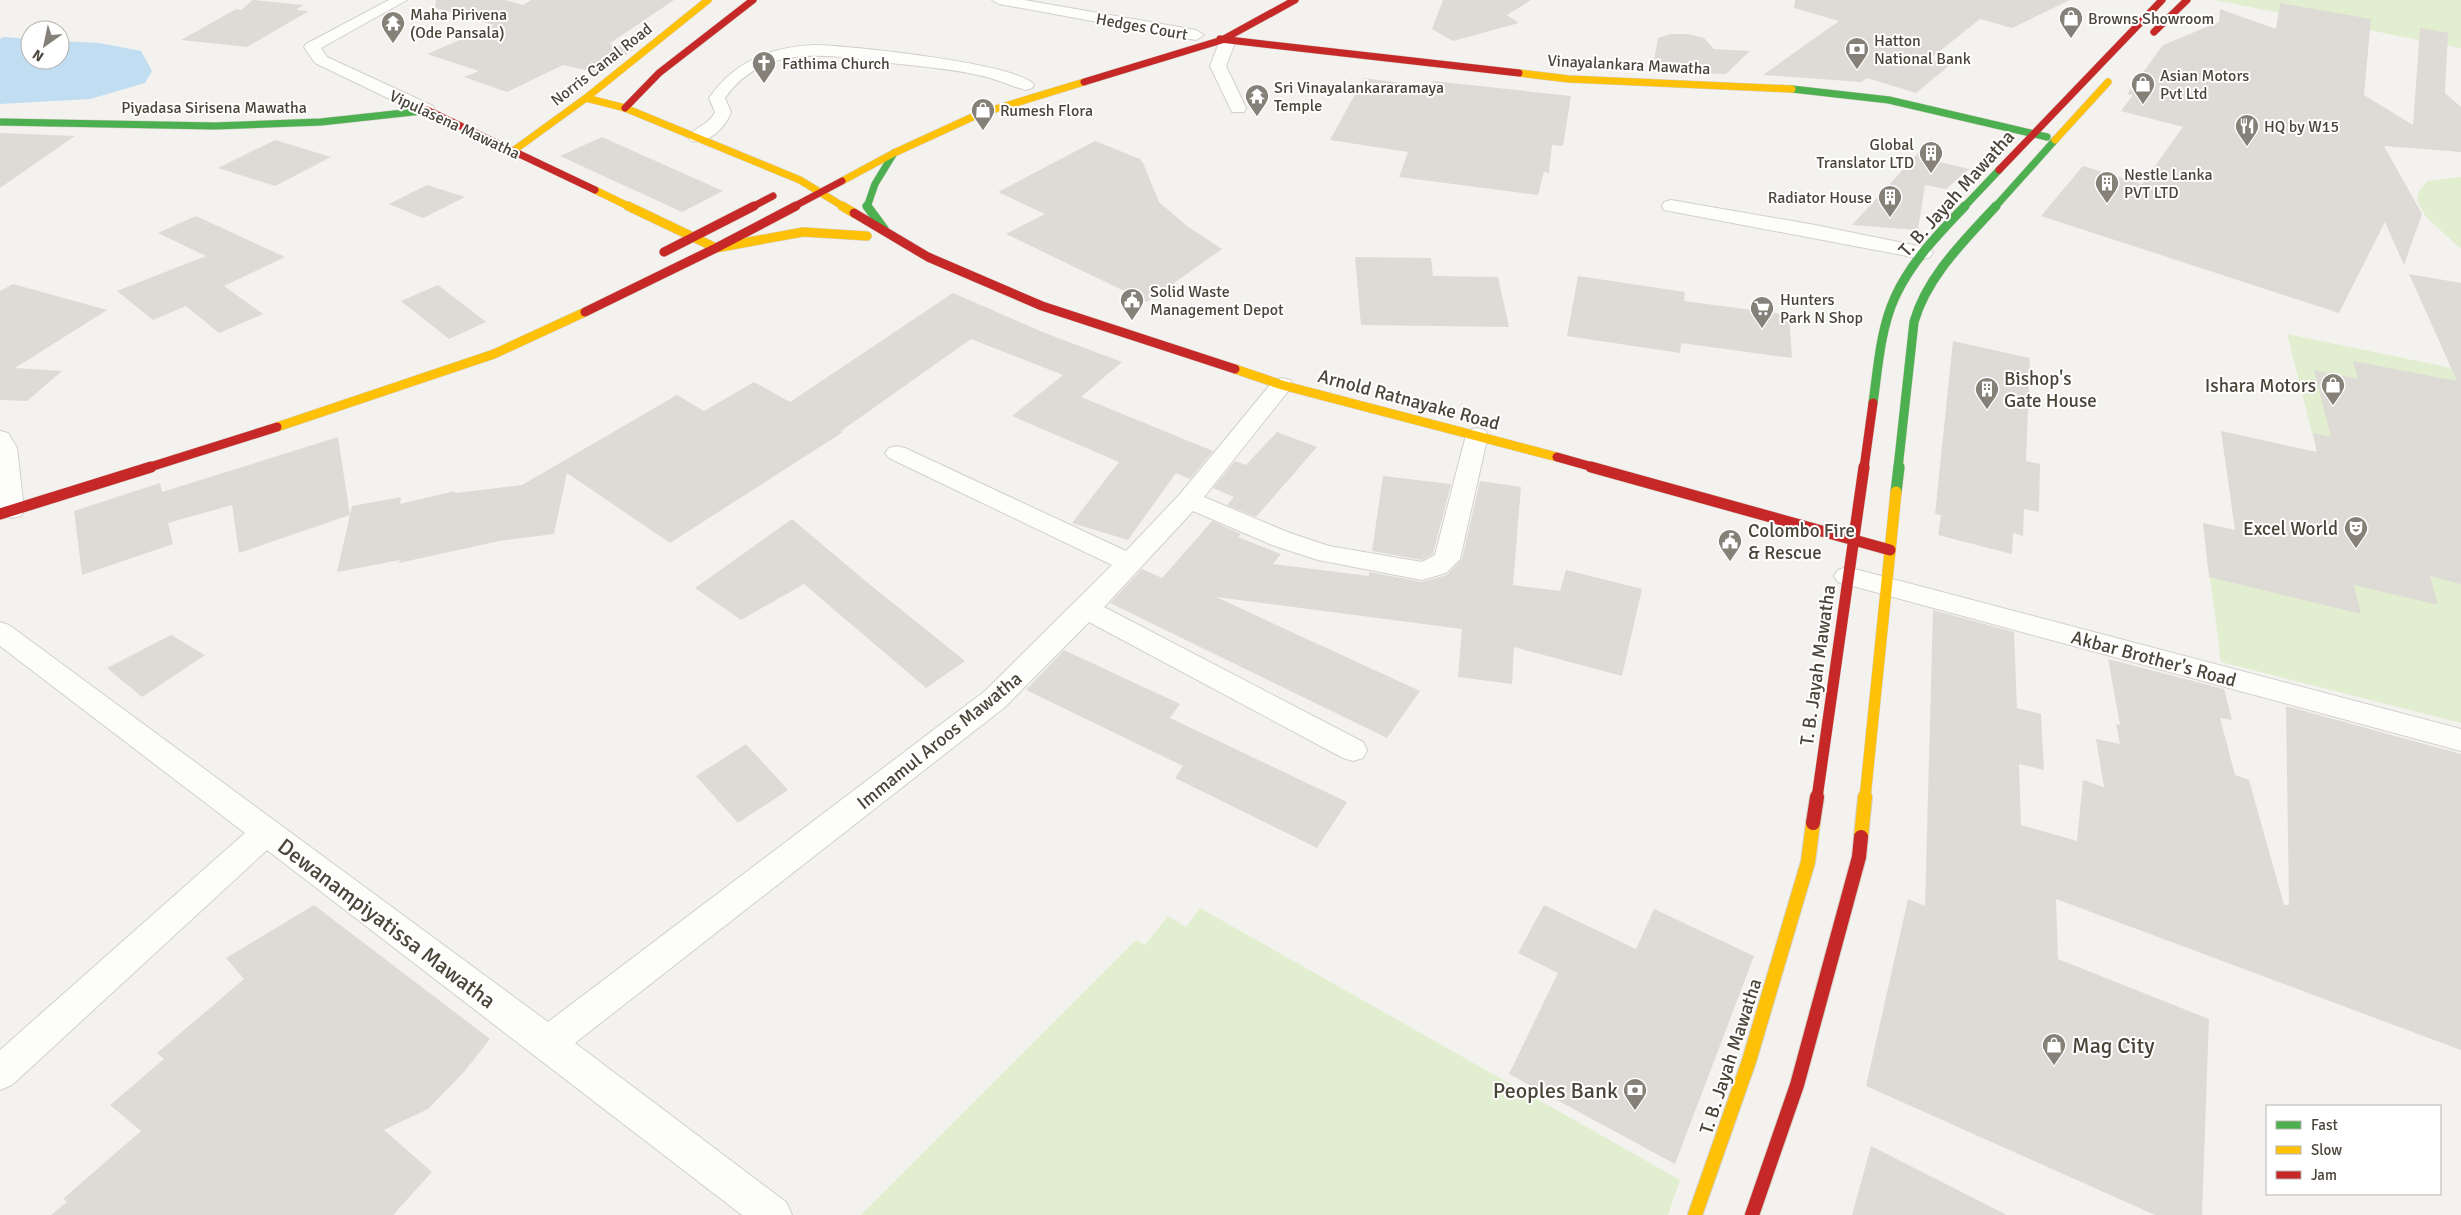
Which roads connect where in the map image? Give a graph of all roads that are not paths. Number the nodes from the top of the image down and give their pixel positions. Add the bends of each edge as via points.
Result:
1 (400, 0) edge
2 (708, 0) edge
3 (753, 0) edge
4 (999, 0) edge
5 (1295, 0) edge
6 (2162, 0) edge
7 (2187, 0) edge
8 (1200, 33) junction
9 (1225, 40) junction
10 (2143, 44) dead end
11 (2116, 73) dead end
12 (1058, 77) dead end
13 (1030, 84) joint
14 (1008, 90) dead end
15 (586, 98) junction
16 (625, 108) junction
17 (1238, 108) dead end
18 (427, 110) junction
19 (0, 122) edge
20 (2033, 133) junction
21 (697, 137) junction
22 (2056, 139) junction
23 (512, 151) junction
24 (894, 153) junction
25 (814, 174) dead end
26 (800, 180) junction
27 (820, 192) junction
28 (777, 193) junction
29 (799, 203) junction
30 (1671, 206) dead end
31 (816, 211) dead end
32 (842, 224) dead end
33 (885, 230) junction
34 (868, 236) junction
35 (695, 237) junction
36 (716, 248) junction
37 (1923, 253) junction
38 (928, 257) junction
39 (652, 258) dead end
40 (1282, 385) junction
41 (1477, 435) junction
42 (0, 438) edge
43 (897, 453) dead end
44 (8, 500) edge
45 (1189, 500) junction
46 (1853, 539) junction
47 (1890, 550) junction
48 (1130, 563) junction
49 (1847, 576) junction
50 (1886, 587) junction
51 (1086, 609) junction
52 (0, 632) edge
53 (2461, 740) edge
54 (1353, 750) dead end
55 (266, 832) junction
56 (548, 1043) junction
57 (0, 1073) edge
58 (773, 1215) edge
59 (1695, 1215) edge
60 (1752, 1215) edge

1 - 18 street, Vipulasena Mawatha via 312,47 321,60
2 - 15 main road, Norris Canal Road
3 - 16 main road via 659,73
4 - 8 street, Hedges Court
5 - 9 main road
6 - 20 main road, T. B. Jayah Mawatha
7 - 10 main road
8 - 9 main road, Vinayalankara Mawatha
8 - 12 main road
9 - 17 street via 1218,66
9 - 20 main road, Vinayalankara Mawatha via 1569,79 1837,91 1911,103
9 - 24 main road via 979,114
11 - 22 main road, T. B. Jayah Mawatha
13 - 14 main road
13 - 21 street via 971,67 935,61 821,49 787,52 765,60 731,80 717,98 723,112 719,122
15 - 16 main road, Arnold Ratnayake Road
15 - 23 main road, Norris Canal Road
16 - 21 main road, Arnold Ratnayake Road
18 - 19 main road, Piyadasa Sirisena Mawatha via 321,122 215,126
18 - 23 main road, Vipulasena Mawatha
20 - 22 main road, Vinayalankara Mawatha
20 - 37 main road, T. B. Jayah Mawatha
21 - 26 main road, Arnold Ratnayake Road
22 - 47 main road, T. B. Jayah Mawatha via 1955,251 1920,301 1911,346
23 - 35 main road, Vipulasena Mawatha
24 - 27 main road
24 - 33 main road via 875,184 867,207
25 - 26 main road
26 - 27 main road, Arnold Ratnayake Road
26 - 28 main road
27 - 29 main road
27 - 33 main road, Arnold Ratnayake Road
28 - 29 main road
28 - 35 main road
29 - 31 main road
29 - 36 main road
30 - 37 street
32 - 34 main road, Arnold Ratnayake Road
33 - 38 main road, Arnold Ratnayake Road
34 - 36 main road via 803,232
34 - 38 main road, Arnold Ratnayake Road
35 - 36 main road, Vipulasena Mawatha
35 - 39 main road
36 - 44 main road via 494,354 186,457
37 - 46 main road, T. B. Jayah Mawatha via 1895,296 1888,316
38 - 40 main road, Arnold Ratnayake Road via 1042,306
40 - 41 main road, Arnold Ratnayake Road
40 - 45 street, Immamul Aroos Mawatha
41 - 45 street via 1447,559 1437,567 1422,571 1327,554 1281,539
41 - 46 main road, Arnold Ratnayake Road
42 - 44 street via 6,448
43 - 48 street
45 - 48 street, Immamul Aroos Mawatha
46 - 47 main road, Arnold Ratnayake Road
46 - 49 main road, T. B. Jayah Mawatha
47 - 50 main road, T. B. Jayah Mawatha
48 - 51 street, Immamul Aroos Mawatha
49 - 50 street, Akbar Brother's Road
49 - 59 main road, T. B. Jayah Mawatha via 1808,862 1749,1061
50 - 53 street, Akbar Brother's Road
50 - 60 main road, T. B. Jayah Mawatha via 1859,857 1797,1085
51 - 54 street
51 - 56 street, Immamul Aroos Mawatha via 995,699
52 - 55 street, Dewanampiyatissa Mawatha
55 - 56 street, Dewanampiyatissa Mawatha
55 - 57 street
56 - 58 street, Dewanampiyatissa Mawatha

